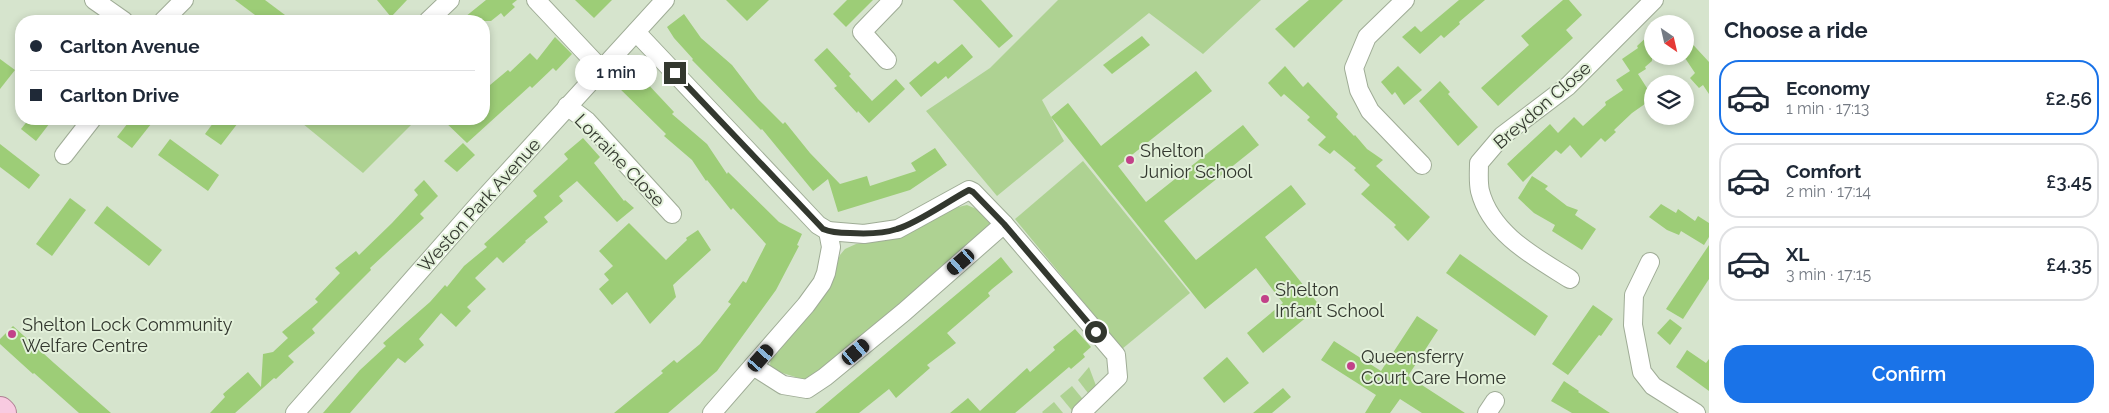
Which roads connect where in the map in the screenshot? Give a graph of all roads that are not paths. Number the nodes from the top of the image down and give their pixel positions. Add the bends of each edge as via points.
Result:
1 (94, 0) edge
2 (184, 0) edge
3 (450, 0) edge
4 (536, 0) edge
5 (664, 0) edge
6 (893, 0) edge
7 (1405, 0) edge
8 (1654, 0) edge
9 (115, 15) edge
10 (170, 15) edge
11 (434, 15) edge
12 (636, 32) junction
13 (887, 60) dead end
14 (601, 69) junction
15 (567, 106) junction
16 (87, 125) edge
17 (64, 155) dead end
18 (1422, 165) dead end
19 (672, 214) dead end
20 (1004, 224) junction
21 (828, 231) junction
22 (1650, 262) dead end
23 (1570, 279) dead end
24 (753, 366) junction
25 (296, 413) edge
26 (712, 413) edge
27 (1081, 413) edge
28 (1696, 413) edge

1 - 9 street
2 - 10 street
3 - 11 street
4 - 14 street
5 - 12 street, Weston Park Avenue
6 - 13 street via 862,32
7 - 18 street via 1367,38 1354,68 1359,90 1370,110
8 - 23 street, Breydon Close via 1568,86 1502,136 1479,163 1480,190 1490,215 1519,247
12 - 14 street, Weston Park Avenue
12 - 21 street via 818,225
14 - 15 street, Weston Park Avenue
15 - 19 street, Lorraine Close via 587,121
15 - 25 street, Weston Park Avenue
16 - 17 street
20 - 21 street via 969,190 898,229 864,234
20 - 24 street via 904,312 807,389 783,385
20 - 27 street via 1116,355 1118,377
21 - 24 street via 831,247 822,283
22 - 28 street via 1634,295 1633,325 1642,372 1653,386
24 - 26 street

